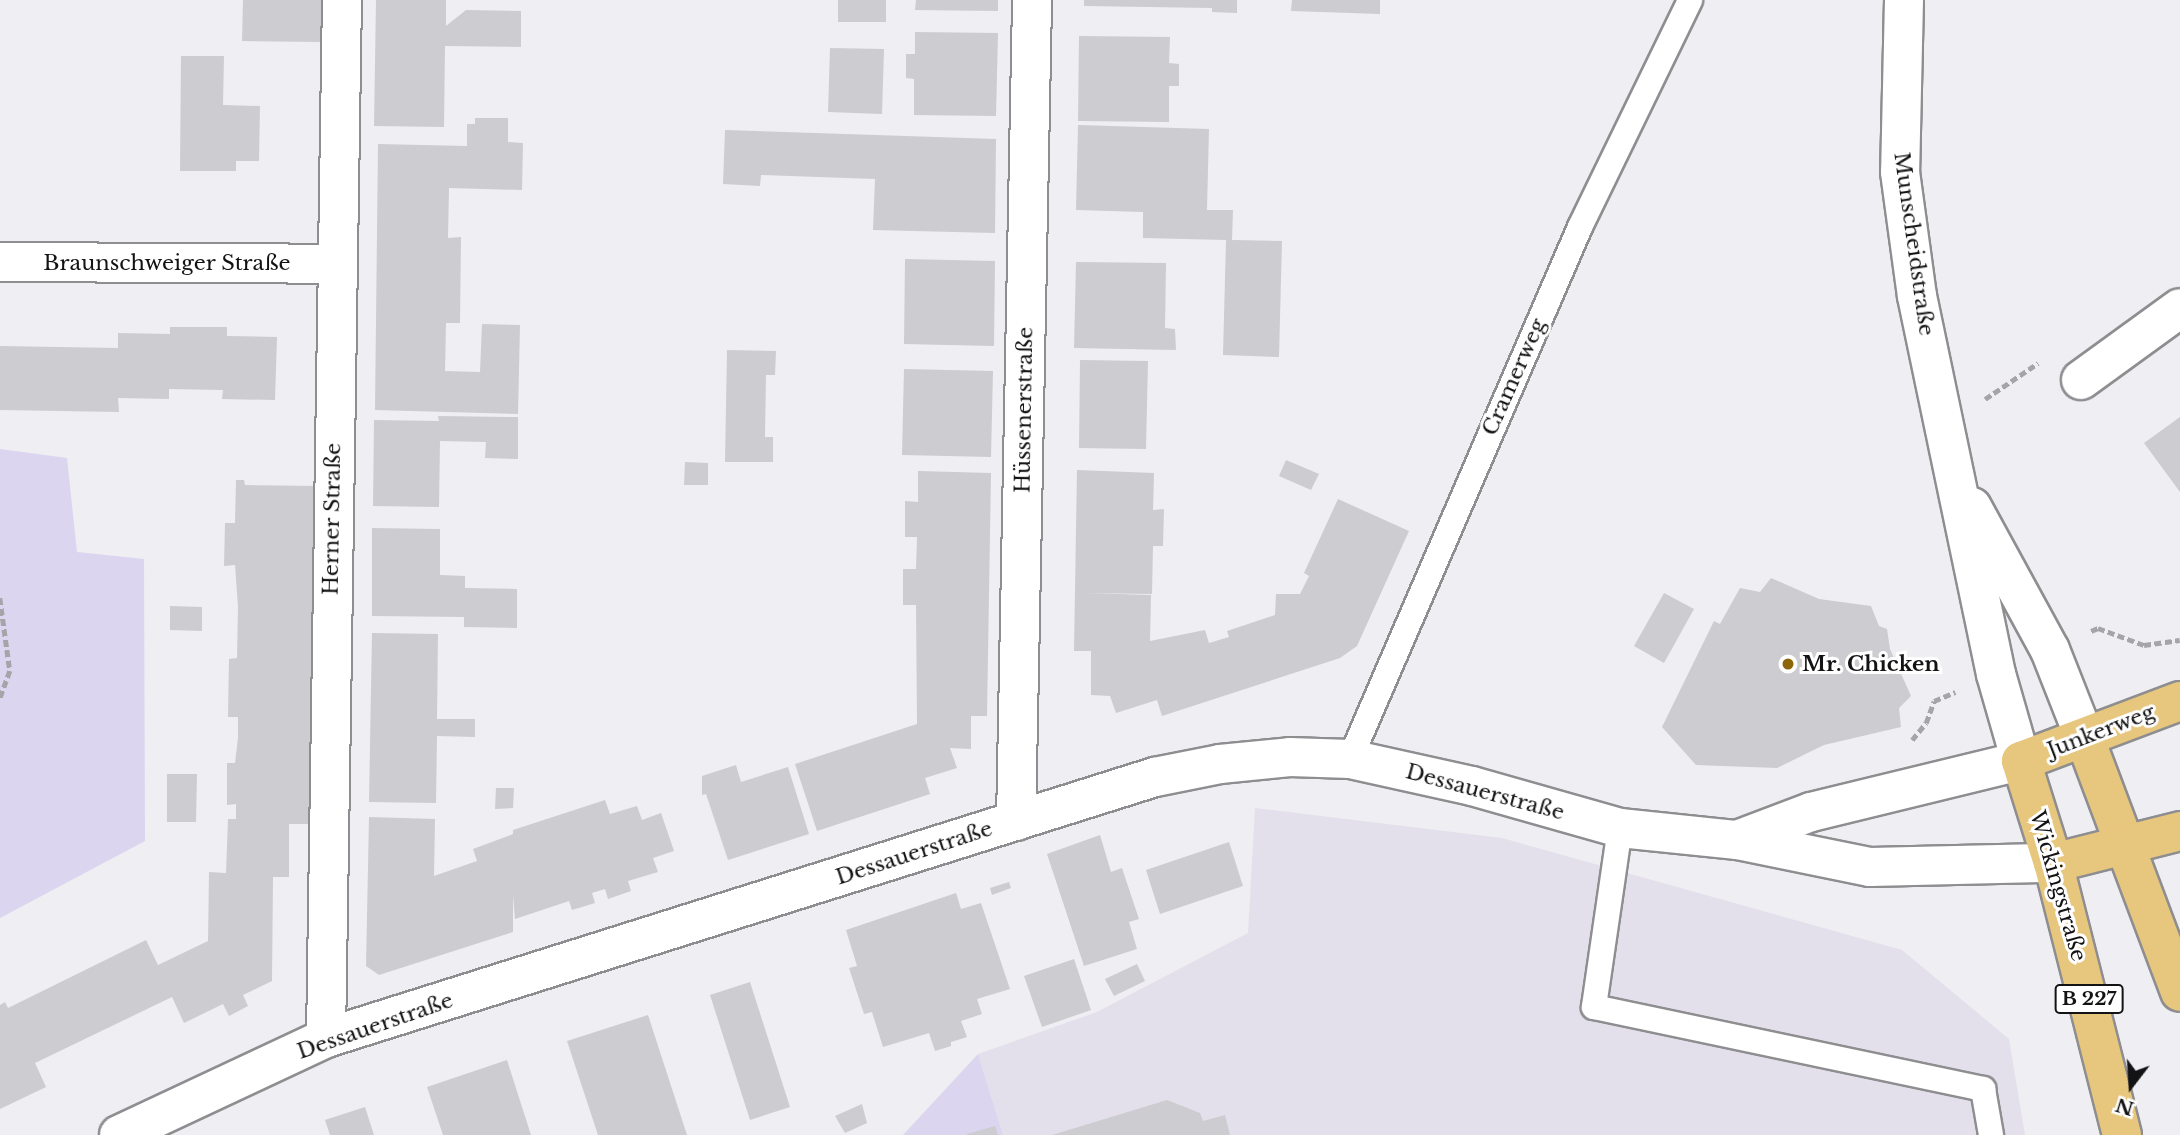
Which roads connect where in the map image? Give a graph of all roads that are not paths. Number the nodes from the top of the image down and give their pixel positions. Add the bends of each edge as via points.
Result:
1 (342, 0) edge
2 (1032, 0) edge
3 (1690, 0) edge
4 (1904, 0) edge
5 (0, 262) edge
6 (335, 264) junction
7 (2180, 308) edge
8 (2081, 380) road end
9 (1959, 484) junction
10 (2180, 701) edge
11 (2085, 739) junction
12 (1350, 759) junction
13 (2021, 761) junction
14 (1016, 821) junction
15 (1620, 828) junction
16 (2180, 831) edge
17 (1737, 840) junction
18 (2123, 848) junction
19 (2053, 863) junction
20 (2180, 992) edge
21 (327, 1038) junction
22 (119, 1135) edge
23 (1991, 1135) edge
24 (2122, 1135) edge

1 - 6 street, Herner Straße
2 - 14 street, Hüssenerstraße
3 - 12 lane, Cramerweg via 1574,240
4 - 9 street, Munscheidstraße via 1900,172 1943,427
5 - 6 street, Braunschweiger Straße
6 - 21 street, Herner Straße
7 - 8 street
9 - 11 street, Munscheidstraße via 2050,650
9 - 13 street, Munscheidstraße via 1996,674
10 - 11 main road, Junkerweg
11 - 13 main road, Junkerweg
11 - 18 main road
12 - 14 street, Dessauerstraße via 1290,757 1220,764 1155,777
12 - 15 street, Dessauerstraße via 1472,786
13 - 17 street, Dessauerstraße via 1811,812
13 - 19 main road, Wickingstraße / B 227
14 - 21 street, Dessauerstraße
15 - 17 street, Dessauerstraße
15 - 23 lane via 1594,1007 1983,1089
16 - 18 main road
17 - 19 street, Dessauerstraße via 1870,867
18 - 19 main road
18 - 20 main road
19 - 24 main road, Wickingstraße / B 227
21 - 22 street, Dessauerstraße

